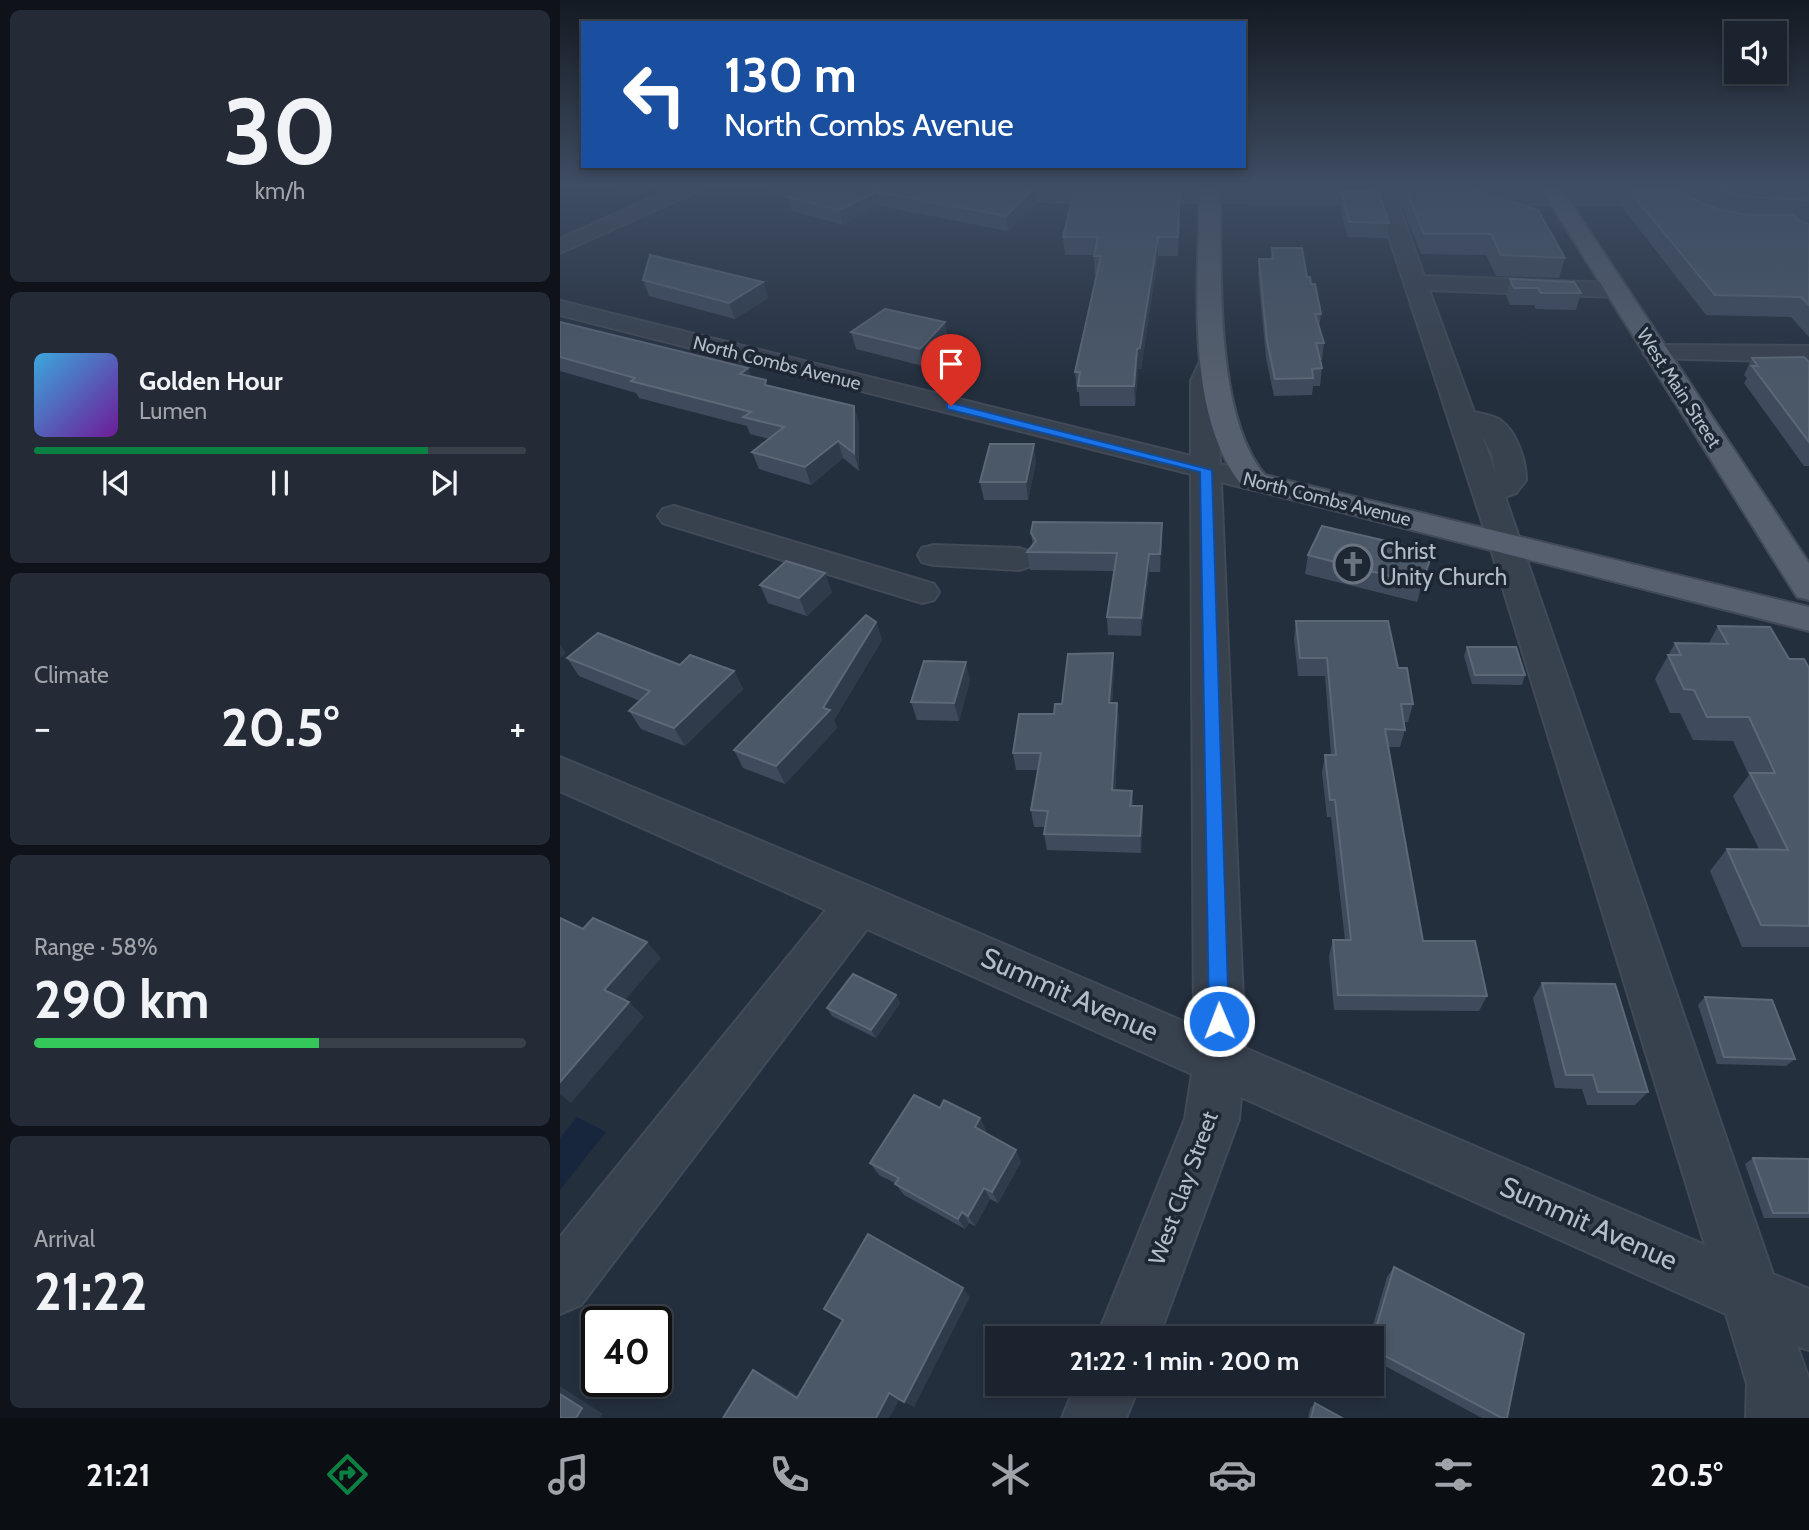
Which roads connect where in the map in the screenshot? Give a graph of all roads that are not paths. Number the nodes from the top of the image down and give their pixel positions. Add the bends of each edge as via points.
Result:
1 (1210, 253) edge
2 (1405, 253) edge
3 (1592, 253) edge
4 (1415, 283) junction
5 (1616, 290) junction
6 (560, 308) edge
7 (1656, 353) junction
8 (1809, 354) edge
9 (1211, 362) junction
10 (1206, 470) junction
11 (1254, 481) junction
12 (674, 516) dead end
13 (1504, 543) junction
14 (934, 555) dead end
15 (1019, 559) dead end
16 (1809, 589) edge
17 (922, 592) dead end
18 (1809, 619) edge
19 (563, 778) edge
20 (860, 903) junction
21 (1220, 1060) junction
22 (560, 1283) edge
23 (1748, 1293) junction
24 (1809, 1320) edge
25 (1132, 1326) edge
26 (1103, 1396) edge
27 (1094, 1418) edge
28 (1778, 1418) edge

1 - 9 main road, West Clay Street
2 - 4 street
3 - 5 main road, West Main Street
4 - 5 street
4 - 13 street
5 - 7 main road, West Main Street
6 - 10 street, North Combs Avenue
7 - 8 street
7 - 16 main road, West Main Street
9 - 10 street, West Clay Street via 1204,381
9 - 11 main road, West Clay Street via 1228,438 1239,464
10 - 11 street, North Combs Avenue
10 - 21 street, West Clay Street
11 - 13 main road, North Combs Avenue
12 - 17 street
13 - 18 main road, North Combs Avenue
13 - 23 street
14 - 15 street
19 - 20 street, Summit Avenue
20 - 21 street, Summit Avenue
20 - 22 street
21 - 23 street, Summit Avenue
21 - 25 street, West Clay Street via 1212,1119
23 - 24 street, Summit Avenue
23 - 28 street via 1779,1384
26 - 27 street

